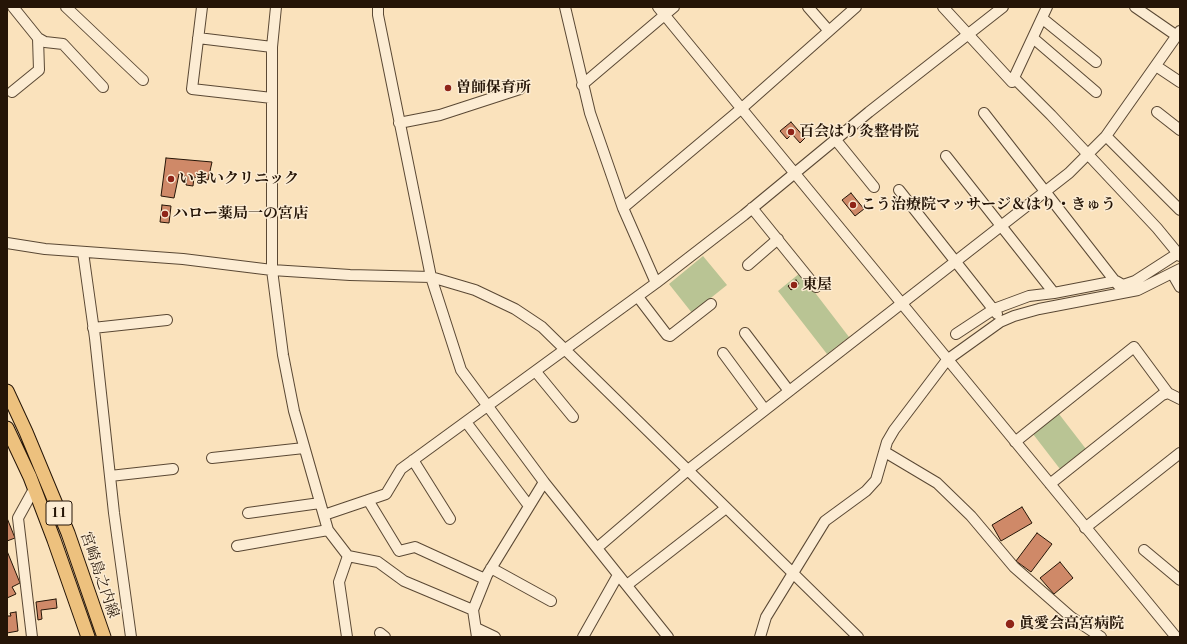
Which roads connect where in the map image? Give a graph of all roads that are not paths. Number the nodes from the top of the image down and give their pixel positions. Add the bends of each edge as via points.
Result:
1 (13, 7) edge
2 (66, 7) edge
3 (202, 7) edge
4 (276, 7) edge
5 (378, 7) edge
6 (565, 7) edge
7 (658, 7) edge
8 (674, 7) edge
9 (808, 7) edge
10 (856, 7) edge
11 (943, 7) edge
12 (1003, 7) edge
13 (1047, 7) edge
14 (1135, 7) edge
15 (664, 15) junction
16 (1043, 19) junction
17 (829, 31) junction
18 (1178, 33) edge
19 (969, 34) junction
20 (38, 38) junction
21 (198, 38) junction
22 (1033, 38) junction
23 (272, 47) junction
24 (1096, 62) dead end
25 (1156, 66) junction
26 (1014, 78) junction
27 (143, 80) dead end
28 (1180, 82) edge
29 (582, 85) junction
30 (103, 87) dead end
31 (520, 90) dead end
32 (12, 92) dead end
33 (1096, 92) dead end
34 (272, 98) junction
35 (742, 108) junction
36 (1158, 112) dead end
37 (984, 114) dead end
38 (399, 123) junction
39 (1180, 130) edge
40 (1106, 136) junction
41 (835, 139) junction
42 (1088, 155) junction
43 (946, 156) dead end
44 (793, 173) junction
45 (874, 187) dead end
46 (899, 190) dead end
47 (1046, 192) junction
48 (623, 208) junction
49 (752, 208) junction
50 (1180, 210) edge
51 (1002, 226) junction
52 (778, 240) junction
53 (7, 243) edge
54 (83, 252) junction
55 (1180, 254) edge
56 (956, 262) junction
57 (748, 265) dead end
58 (272, 270) junction
59 (1176, 271) edge
60 (431, 277) junction
61 (1116, 281) junction
62 (656, 283) junction
63 (1180, 287) edge
64 (816, 288) dead end
65 (1121, 293) junction
66 (1054, 294) junction
67 (638, 297) junction
68 (711, 304) dead end
69 (902, 304) junction
70 (994, 309) junction
71 (167, 320) dead end
72 (1000, 322) junction
73 (93, 328) junction
74 (745, 333) dead end
75 (956, 334) dead end
76 (566, 350) junction
77 (723, 353) dead end
78 (947, 360) junction
79 (536, 372) junction
80 (7, 391) edge
81 (789, 391) junction
82 (1168, 393) junction
83 (1180, 399) edge
84 (489, 406) junction
85 (766, 410) junction
86 (573, 417) dead end
87 (466, 422) junction
88 (7, 428) edge
89 (1015, 442) junction
90 (304, 448) junction
91 (886, 452) junction
92 (1180, 453) edge
93 (212, 458) dead end
94 (413, 460) junction
95 (173, 469) dead end
96 (688, 470) junction
97 (110, 476) junction
98 (544, 482) junction
99 (1050, 484) junction
100 (34, 489) junction
101 (368, 500) junction
102 (320, 503) junction
103 (529, 506) junction
104 (726, 508) junction
105 (248, 513) dead end
106 (324, 516) junction
107 (450, 519) dead end
108 (1085, 528) junction
109 (328, 530) junction
110 (237, 546) dead end
111 (597, 548) junction
112 (1144, 550) dead end
113 (348, 556) junction
114 (491, 568) junction
115 (792, 574) junction
116 (618, 575) junction
117 (485, 579) junction
118 (1180, 580) edge
119 (627, 585) junction
120 (551, 601) dead end
121 (473, 610) junction
122 (476, 632) edge
123 (32, 637) edge
124 (88, 637) edge
125 (104, 637) edge
126 (131, 637) edge
127 (347, 637) edge
128 (495, 637) edge
129 (583, 637) edge
130 (668, 637) edge
131 (760, 637) edge
132 (858, 637) edge
133 (1101, 637) edge
134 (1176, 637) edge

1 - 20 street
2 - 27 street
3 - 21 street
4 - 23 street
5 - 38 street
6 - 29 street
7 - 15 street
8 - 15 street
9 - 17 street
10 - 17 street
11 - 19 street
12 - 19 street
13 - 16 street
14 - 18 street
15 - 29 street
15 - 35 street
16 - 22 street
16 - 24 street
17 - 35 street
18 - 25 street
19 - 26 street via 1012,82
19 - 41 street
20 - 30 street via 45,42 63,44
20 - 32 street via 39,70
21 - 23 street
21 - 34 street via 192,89
22 - 26 street
22 - 33 street
23 - 34 street
25 - 28 street
25 - 40 street
26 - 42 street
29 - 48 street
31 - 38 street via 440,115
34 - 58 street
35 - 44 street
35 - 48 street
36 - 39 street
37 - 47 street
38 - 60 street
40 - 42 street
40 - 50 street
41 - 44 street
41 - 45 street
42 - 47 street
42 - 55 street
43 - 51 street
44 - 49 street
44 - 69 street
46 - 56 street
47 - 51 street
47 - 61 street
48 - 62 street
49 - 52 street
49 - 62 street
51 - 56 street
51 - 66 street
52 - 57 street
52 - 64 street
53 - 54 street
54 - 58 street via 183,259
54 - 73 street
55 - 61 street via 1135,282 1123,285
56 - 69 street
56 - 70 street
58 - 60 street
58 - 90 street via 283,355
59 - 63 street
59 - 65 street via 1138,290
60 - 76 street via 475,290 515,309 542,327
60 - 84 street via 460,370
61 - 65 street
61 - 66 street
62 - 67 street
65 - 72 street via 1039,309
66 - 70 street via 1029,296
67 - 68 street via 670,336
67 - 76 street
69 - 78 street
69 - 81 street
70 - 72 street
70 - 75 street
71 - 73 street
72 - 78 street
73 - 97 street
74 - 81 street
76 - 79 street
76 - 96 street
77 - 85 street
78 - 89 street
78 - 91 street via 894,430 887,442
79 - 84 street
79 - 86 street
80 - 125 main road, 宮崎島之内線 / 11 via 68,533
81 - 85 street
82 - 83 street
82 - 89 street via 1134,347
82 - 99 street via 1162,395
84 - 87 street
84 - 98 street
85 - 96 street
87 - 94 street
87 - 103 street
88 - 100 main road, 宮崎島之内線 / 11
89 - 99 street
90 - 93 street
90 - 102 street
91 - 115 street via 876,480 866,491 825,522
91 - 133 street via 936,483 971,516 1014,567 1071,617
92 - 108 street
94 - 101 street via 402,469 386,494
94 - 107 street
95 - 97 street
96 - 104 street
96 - 111 street
97 - 126 street
98 - 103 street
98 - 111 street
99 - 108 street
100 - 123 street via 18,518
100 - 124 main road, 宮崎島之内線 / 11
101 - 106 street
101 - 117 street via 398,551 415,547
102 - 105 street
102 - 106 street
103 - 114 street
104 - 115 street
104 - 119 street
106 - 109 street
108 - 134 street
109 - 110 street
109 - 113 street
111 - 116 street
112 - 118 street
113 - 121 street via 378,562 404,581
113 - 127 street via 339,582
114 - 117 street
114 - 120 street
115 - 131 street via 766,618
115 - 132 street
116 - 119 street
116 - 129 street
117 - 121 street
119 - 130 street
121 - 122 street
122 - 128 street

